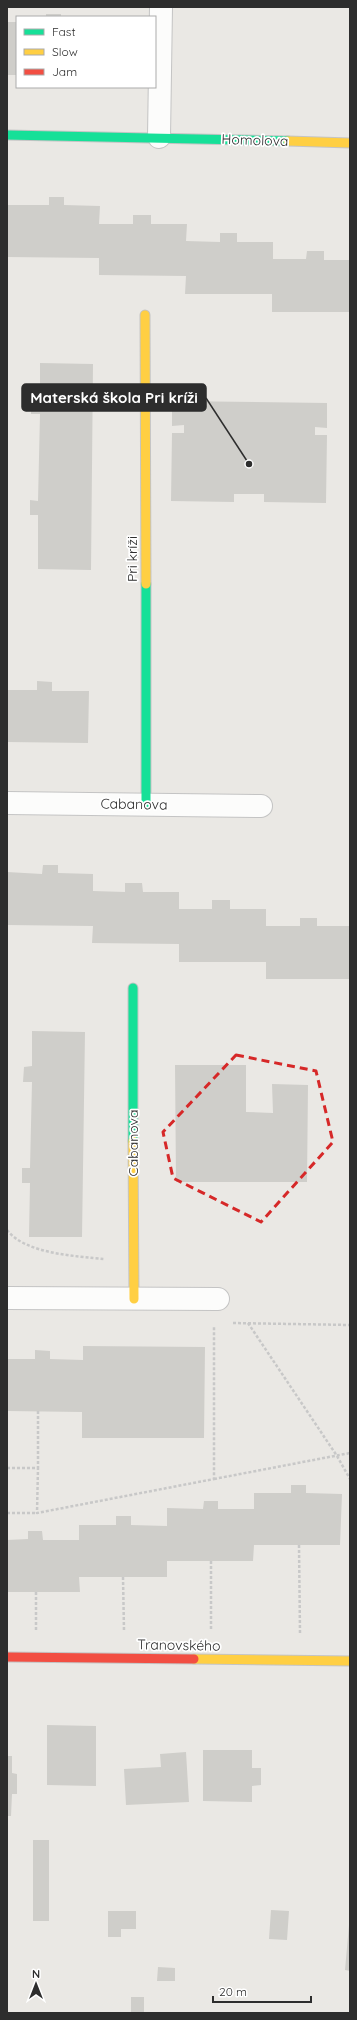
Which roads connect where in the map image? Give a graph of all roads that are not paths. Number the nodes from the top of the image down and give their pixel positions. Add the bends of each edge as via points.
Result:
1 (161, 7) edge
2 (7, 136) edge
3 (159, 137) junction
4 (350, 143) edge
5 (145, 315) dead end
6 (7, 803) edge
7 (146, 804) junction
8 (261, 806) dead end
9 (133, 988) dead end
10 (7, 1298) edge
11 (134, 1299) junction
12 (218, 1299) dead end
13 (7, 1657) edge
14 (350, 1661) edge

1 - 3 street
2 - 3 street, Homolova
3 - 4 street, Homolova
5 - 7 street, Pri kríži
6 - 7 street, Cabanova
7 - 8 street, Cabanova
9 - 11 street, Cabanova
10 - 11 street
11 - 12 street
13 - 14 street, Tranovského

